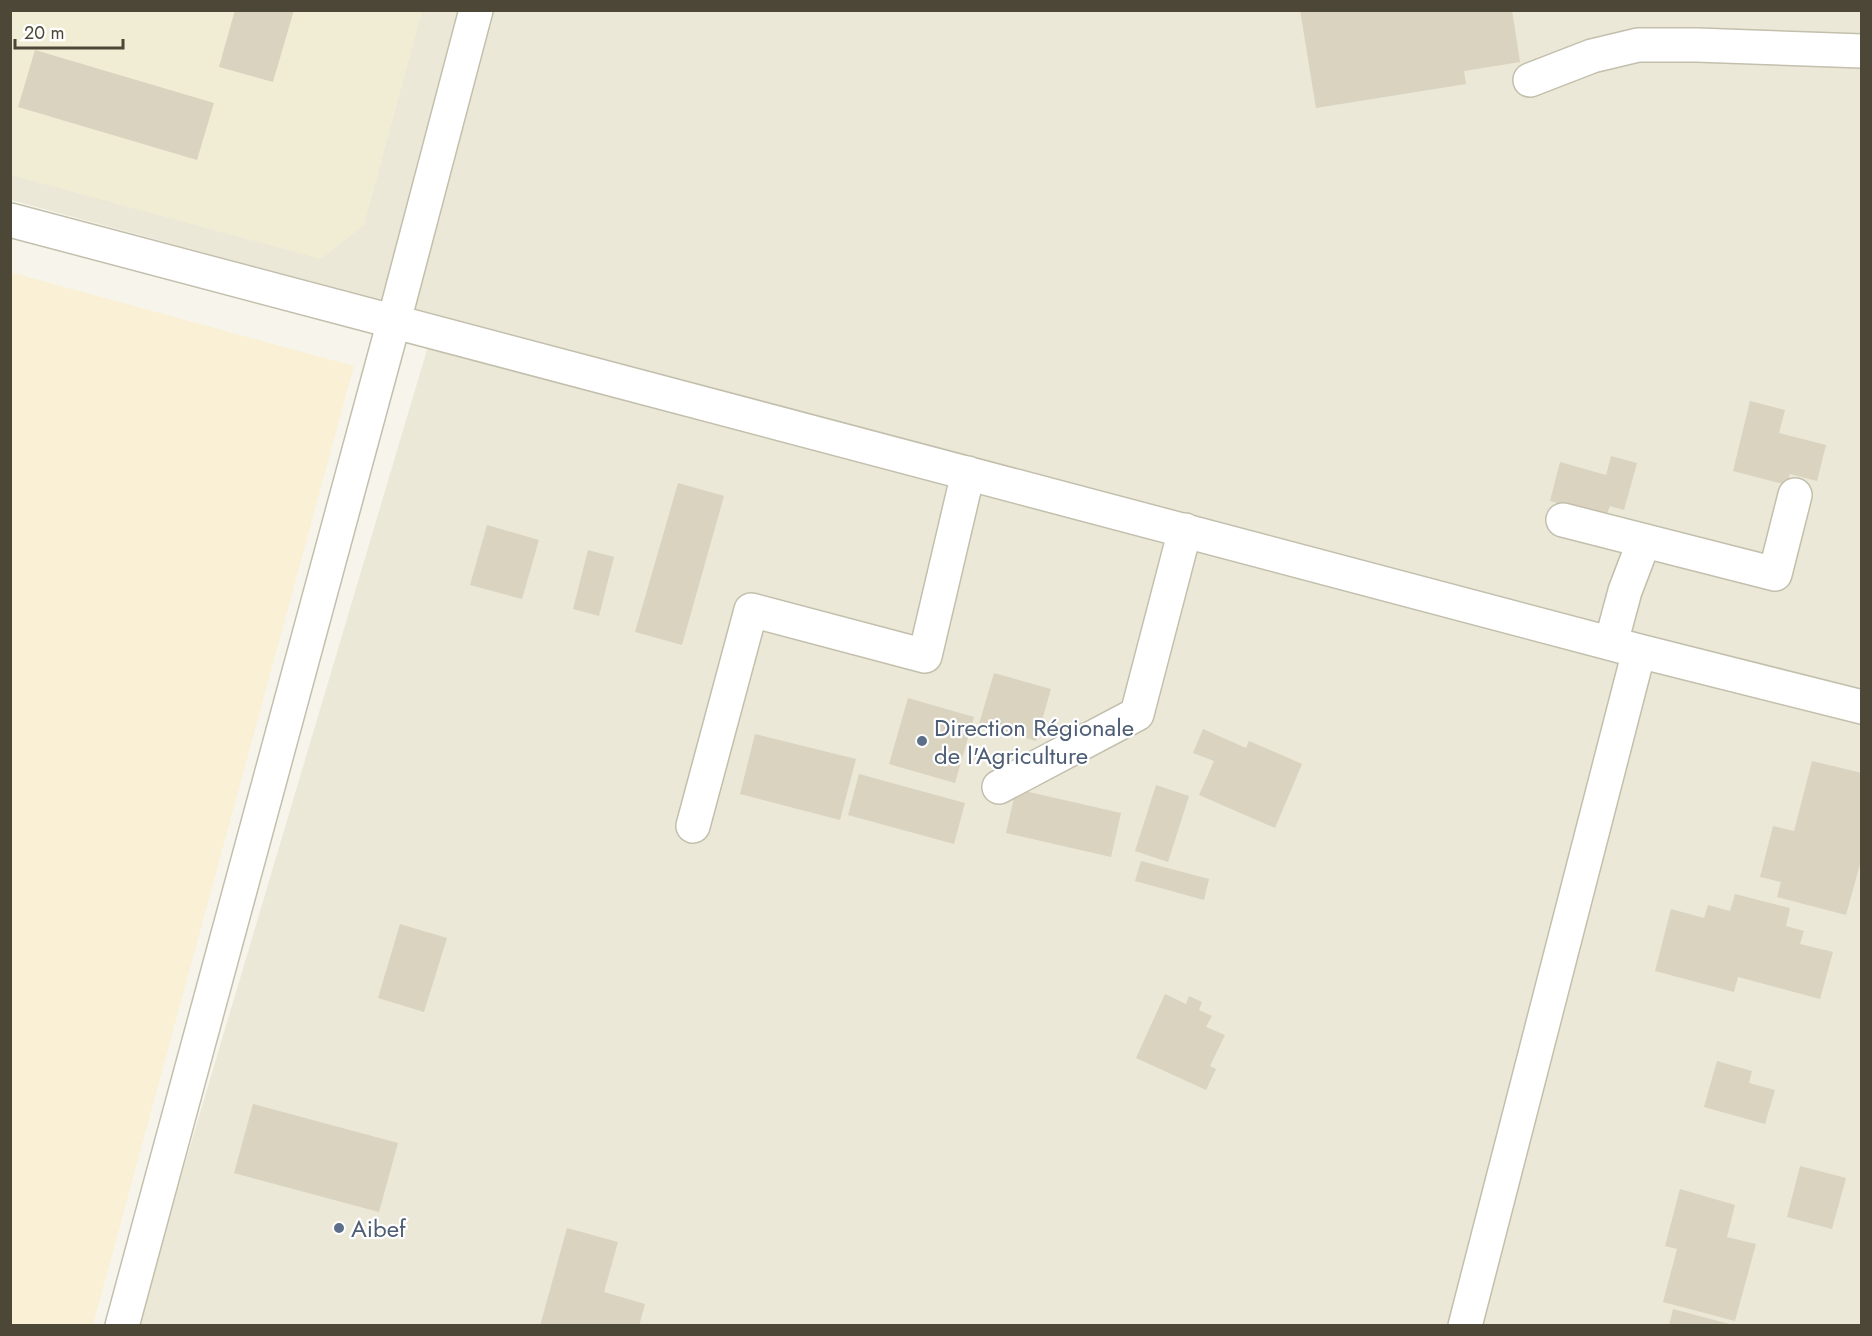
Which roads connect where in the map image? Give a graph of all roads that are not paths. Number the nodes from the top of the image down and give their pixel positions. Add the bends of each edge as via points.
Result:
1 (476, 10) edge
2 (1862, 51) edge
3 (1530, 80) dead end
4 (10, 220) edge
5 (394, 321) junction
6 (968, 473) junction
7 (1795, 495) dead end
8 (1563, 520) dead end
9 (1185, 530) junction
10 (1644, 541) junction
11 (1625, 647) junction
12 (1862, 707) edge
13 (999, 787) dead end
14 (693, 826) dead end
15 (122, 1326) edge
16 (1465, 1326) edge

1 - 5 street
2 - 3 street via 1638,45 1592,56
4 - 5 street
5 - 6 street
5 - 15 street
6 - 9 street
6 - 14 street via 925,656 751,610
7 - 10 street via 1775,574
8 - 10 street
9 - 11 street
9 - 13 street via 1137,714
10 - 11 street via 1625,591
11 - 12 street
11 - 16 street

